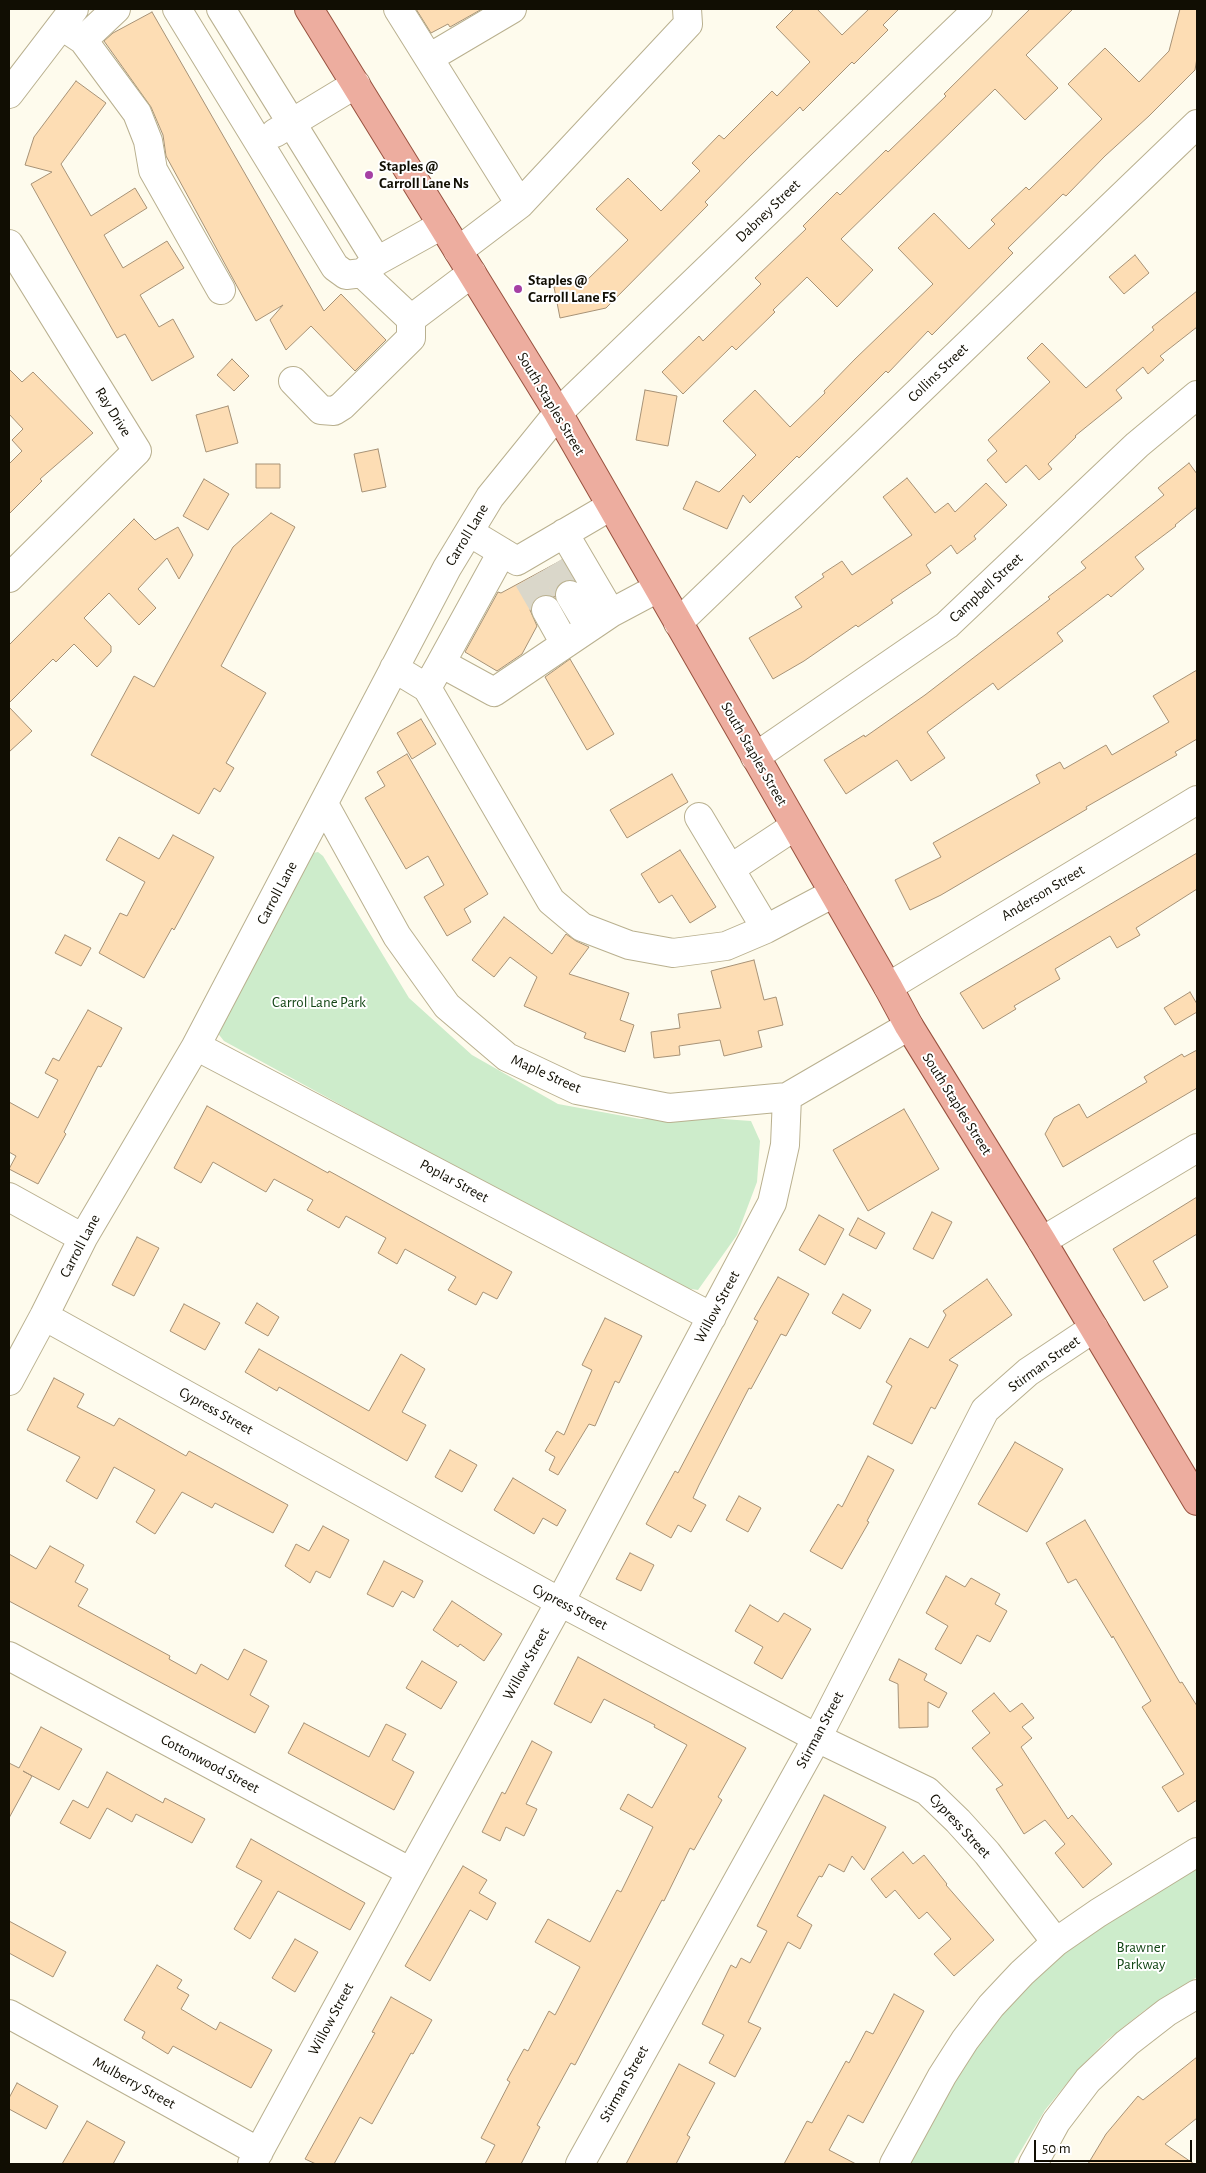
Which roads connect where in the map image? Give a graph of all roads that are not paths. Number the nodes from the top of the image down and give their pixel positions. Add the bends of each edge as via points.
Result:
1 (116, 9) edge
2 (177, 9) edge
3 (221, 9) edge
4 (309, 9) edge
5 (398, 9) edge
6 (512, 9) edge
7 (687, 9) edge
8 (978, 9) edge
9 (73, 25) edge
10 (429, 58) junction
11 (356, 84) junction
12 (9, 94) edge
13 (292, 123) junction
14 (1197, 124) edge
15 (259, 142) junction
16 (520, 204) junction
17 (442, 225) junction
18 (9, 244) edge
19 (465, 262) junction
20 (370, 267) junction
21 (221, 290) dead end
22 (411, 319) junction
23 (293, 381) dead end
24 (1197, 395) edge
25 (558, 413) junction
26 (611, 506) junction
27 (469, 532) junction
28 (553, 548) junction
29 (516, 564) junction
30 (9, 578) edge
31 (658, 588) junction
32 (570, 595) tunnel mouth
33 (546, 610) tunnel mouth
34 (600, 620) junction
35 (678, 623) junction
36 (565, 644) junction
37 (441, 663) junction
38 (394, 668) junction
39 (427, 688) junction
40 (755, 756) junction
41 (1197, 800) edge
42 (324, 804) junction
43 (699, 816) dead end
44 (795, 826) junction
45 (730, 869) junction
46 (834, 893) junction
47 (766, 929) junction
48 (888, 987) junction
49 (909, 1026) junction
50 (196, 1046) junction
51 (787, 1097) junction
52 (1197, 1148) edge
53 (9, 1198) edge
54 (83, 1238) junction
55 (1042, 1241) junction
56 (44, 1316) junction
57 (712, 1317) junction
58 (1094, 1328) junction
59 (9, 1381) edge
60 (1195, 1493) edge
61 (560, 1602) junction
62 (9, 1656) edge
63 (817, 1738) junction
64 (1197, 1852) edge
65 (411, 1872) junction
66 (1056, 1942) junction
67 (1197, 1994) edge
68 (9, 2014) edge
69 (256, 2158) edge
70 (580, 2164) edge
71 (894, 2164) edge
72 (1033, 2164) edge

1 - 9 street
2 - 15 street
3 - 13 street
4 - 11 main road, South Staples Street
5 - 10 street
6 - 10 street
7 - 16 street via 688,24
8 - 25 street, Dabney Street
9 - 12 street
9 - 21 street via 137,113 148,141 153,170
10 - 16 street
11 - 13 street
11 - 17 main road, South Staples Street
13 - 15 street
13 - 20 street
14 - 35 street, Collins Street
15 - 20 street via 335,267 346,275
16 - 19 street
17 - 19 main road, South Staples Street
17 - 20 street
18 - 30 street, Ray Drive via 137,451
19 - 22 street
19 - 25 main road, South Staples Street
20 - 22 street
22 - 23 street via 411,338 334,411 321,410
24 - 40 street, Campbell Street via 1137,445 947,625
25 - 26 main road, South Staples Street
25 - 27 street, Carroll Lane via 490,497
26 - 28 street
26 - 31 main road, South Staples Street
27 - 29 street
27 - 38 street, Carroll Lane
28 - 29 street
28 - 34 street
29 - 37 street
31 - 34 street
31 - 35 main road, South Staples Street
32 - 34 street
33 - 36 street
34 - 36 street
35 - 40 main road, South Staples Street
36 - 37 street via 494,692
37 - 39 street
38 - 39 street
38 - 42 street, Carroll Lane
39 - 47 street via 550,901 582,927 629,945 673,953 726,946
40 - 44 main road, South Staples Street
41 - 48 street, Anderson Street
42 - 50 street, Carroll Lane
42 - 51 street, Maple Street via 397,936 430,983 447,1006 507,1057 577,1090 669,1108
43 - 45 street
44 - 45 street
44 - 46 main road, South Staples Street
45 - 47 street
46 - 47 street
46 - 48 main road, South Staples Street
48 - 49 main road, South Staples Street
49 - 51 street, Maple Street
49 - 55 main road, South Staples Street
50 - 54 street, Carroll Lane
50 - 57 street, Poplar Street
51 - 57 street, Willow Street via 785,1145 772,1203
52 - 55 street
53 - 54 street
54 - 56 street, Carroll Lane
55 - 58 main road, South Staples Street
56 - 59 street, Carroll Lane
56 - 61 street, Cypress Street
57 - 61 street, Willow Street
58 - 60 main road, South Staples Street
58 - 63 street, Stirman Street via 1028,1372 985,1410
61 - 63 street, Cypress Street
61 - 65 street, Willow Street
62 - 65 street, Cottonwood Street
63 - 66 street, Cypress Street via 927,1791 986,1853
63 - 70 street, Stirman Street
64 - 66 street
65 - 69 street, Willow Street
66 - 71 street via 991,2006 965,2040
67 - 72 street via 1134,2038 1088,2080 1056,2122
68 - 69 street, Mulberry Street

